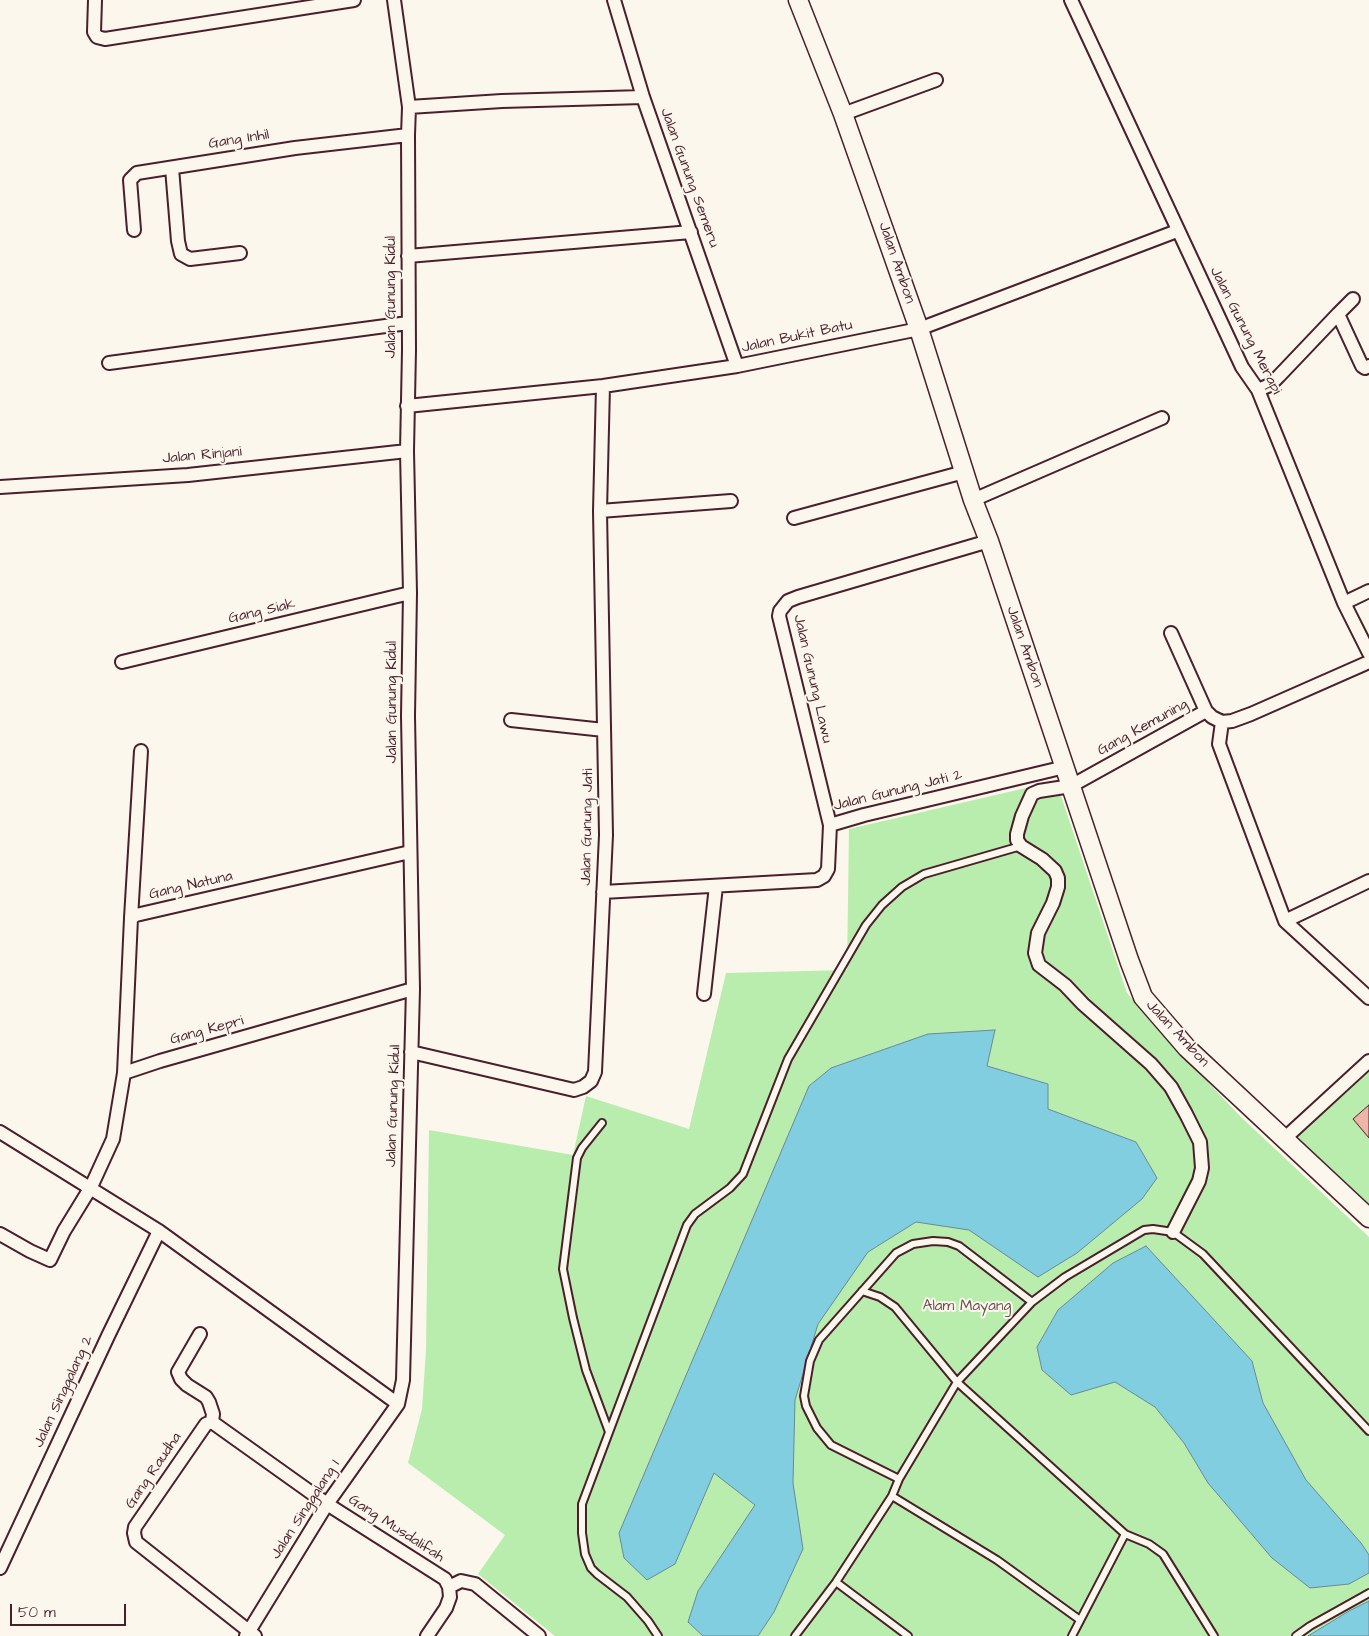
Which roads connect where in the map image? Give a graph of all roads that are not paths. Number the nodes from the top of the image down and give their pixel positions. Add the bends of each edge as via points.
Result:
1 (95, 0) edge
2 (354, 0) edge
3 (394, 0) edge
4 (614, 0) edge
5 (798, 0) edge
6 (1071, 0) edge
7 (936, 80) dead end
8 (643, 97) junction
9 (409, 107) junction
10 (843, 114) junction
11 (408, 135) junction
12 (172, 168) junction
13 (134, 230) dead end
14 (1177, 231) junction
15 (691, 232) junction
16 (240, 253) dead end
17 (408, 256) junction
18 (1353, 299) dead end
19 (1338, 314) junction
20 (408, 323) junction
21 (919, 329) junction
22 (109, 363) dead end
23 (737, 366) junction
24 (1369, 366) edge
25 (603, 386) junction
26 (1258, 390) junction
27 (407, 406) junction
28 (1162, 418) dead end
29 (407, 451) junction
30 (964, 472) junction
31 (0, 487) edge
32 (973, 500) junction
33 (731, 501) dead end
34 (600, 511) junction
35 (794, 518) dead end
36 (989, 541) junction
37 (1369, 591) edge
38 (410, 594) junction
39 (1344, 603) junction
40 (1171, 634) dead end
41 (1369, 653) edge
42 (122, 662) dead end
43 (1369, 662) edge
44 (1206, 711) junction
45 (511, 720) dead end
46 (1222, 722) junction
47 (604, 730) junction
48 (141, 751) dead end
49 (1065, 767) junction
50 (1071, 786) junction
51 (830, 825) junction
52 (1021, 846) junction
53 (410, 852) junction
54 (1369, 882) edge
55 (716, 886) junction
56 (603, 892) junction
57 (131, 918) junction
58 (1285, 921) junction
59 (413, 989) junction
60 (704, 994) dead end
61 (1369, 998) edge
62 (411, 1052) junction
63 (1369, 1061) edge
64 (124, 1074) junction
65 (602, 1123) dead end
66 (0, 1132) edge
67 (1284, 1139) junction
68 (91, 1187) junction
69 (1369, 1218) edge
70 (159, 1231) junction
71 (1173, 1232) junction
72 (0, 1234) edge
73 (862, 1291) junction
74 (1032, 1302) junction
75 (200, 1334) dead end
76 (957, 1382) junction
77 (398, 1404) junction
78 (212, 1422) junction
79 (1369, 1431) edge
80 (609, 1432) junction
81 (898, 1479) junction
82 (892, 1496) junction
83 (327, 1504) junction
84 (1125, 1534) junction
85 (0, 1568) edge
86 (836, 1582) junction
87 (449, 1587) junction
88 (1369, 1593) edge
89 (1080, 1620) junction
90 (250, 1635) edge
91 (427, 1636) edge
92 (539, 1636) edge
93 (658, 1636) edge
94 (795, 1636) edge
95 (908, 1636) edge
96 (1072, 1636) edge
97 (1214, 1636) edge
98 (1296, 1636) edge

1 - 2 street via 94,33 105,40
3 - 9 street, Jalan Gunung Kidul
4 - 8 street, Jalan Gunung Semeru
5 - 10 street, Jalan Ambon
6 - 14 street, Jalan Gunung Merapi
7 - 10 street
8 - 9 street
8 - 15 street, Jalan Gunung Semeru
9 - 11 street, Jalan Gunung Kidul
10 - 21 street, Jalan Ambon
11 - 12 street, Gang Inhil via 294,148
11 - 17 street, Jalan Gunung Kidul
12 - 13 street, Gang Inhil via 136,173 131,178
12 - 16 street via 181,254 190,259
14 - 21 street, Jalan Bukit Batu
14 - 26 street, Jalan Gunung Merapi via 1242,367
15 - 17 street
15 - 23 street, Jalan Gunung Semeru
17 - 20 street, Jalan Gunung Kidul
18 - 19 street
19 - 24 street via 1362,366
19 - 26 street via 1270,385
20 - 22 street
20 - 27 street, Jalan Gunung Kidul
21 - 23 street, Jalan Bukit Batu
21 - 30 street, Jalan Ambon
23 - 25 street, Jalan Bukit Batu
25 - 27 street, Jalan Bukit Batu
25 - 34 street, Jalan Gunung Jati
26 - 39 street, Jalan Gunung Merapi
27 - 29 street, Jalan Gunung Kidul
28 - 32 street
29 - 31 street, Jalan Rinjani via 188,475
29 - 38 street, Jalan Gunung Kidul
30 - 32 street, Jalan Ambon
30 - 35 street
32 - 36 street, Jalan Ambon
33 - 34 street
34 - 47 street, Jalan Gunung Jati
36 - 49 street, Jalan Ambon
36 - 51 street, Jalan Gunung Lawu via 798,597 788,601 780,611
37 - 39 street
38 - 42 street, Gang Siak
38 - 53 street, Jalan Gunung Kidul
39 - 41 street, Jalan Gunung Merapi
40 - 44 street
43 - 46 street via 1251,714
44 - 46 street, Gang Kemuning
44 - 50 street, Gang Kemuning
45 - 47 street
46 - 58 street via 1219,744
47 - 56 street, Jalan Gunung Jati via 606,835
48 - 57 street
49 - 50 street, Jalan Ambon
49 - 51 street, Jalan Gunung Jati 2
50 - 52 street via 1032,794 1017,834
50 - 67 street, Jalan Ambon via 1143,997 1187,1048
51 - 55 street, Jalan Gunung Jati 2 via 828,869 817,880
52 - 71 street via 1042,859 1058,878 1053,903 1038,933 1035,953 1039,965 1152,1064 1171,1087 1200,1142 1202,1168 1199,1181
52 - 80 lane via 924,874 902,887 866,925 788,1059 743,1174 687,1225
53 - 57 street, Gang Natuna via 136,914
53 - 59 street, Jalan Gunung Kidul
54 - 58 street
55 - 56 street, Jalan Gunung Jati 2
55 - 60 street
56 - 62 street, Jalan Gunung Jati via 595,1072 583,1088 574,1090
57 - 64 street
58 - 61 street
59 - 62 street, Jalan Gunung Kidul
59 - 64 street, Gang Kepri
62 - 77 street, Jalan Gunung Kidul via 403,1380
63 - 67 street
64 - 68 street via 113,1139
65 - 80 lane via 577,1158 563,1269 586,1370
66 - 68 street
67 - 69 street, Jalan Ambon
68 - 70 street
68 - 72 street via 50,1260
70 - 77 street
70 - 85 street, Jalan Singgalang 2
71 - 74 lane via 1144,1230 1065,1277
71 - 79 lane via 1203,1254
73 - 74 lane via 896,1253 913,1244 948,1242 959,1246
73 - 76 lane via 895,1307
73 - 81 lane via 819,1340 804,1386 806,1406 816,1428 831,1445
74 - 76 lane
75 - 78 street via 178,1372 187,1386 206,1397 213,1414
76 - 81 lane
76 - 84 lane
77 - 83 street, Jalan Singgalang 1
78 - 83 street
78 - 90 street, Gang Raudha via 206,1424 135,1527 134,1534 136,1542
80 - 93 lane via 582,1504 585,1554 596,1574 627,1597
81 - 82 lane
82 - 86 lane
82 - 89 lane via 997,1560
83 - 87 street, Gang Musdalifah via 445,1579
83 - 90 street, Jalan Singgalang 1
84 - 89 lane
84 - 97 lane via 1163,1554
86 - 94 lane
86 - 95 lane
87 - 91 street via 446,1608
87 - 92 street via 461,1581 475,1584
88 - 98 lane
89 - 96 lane

